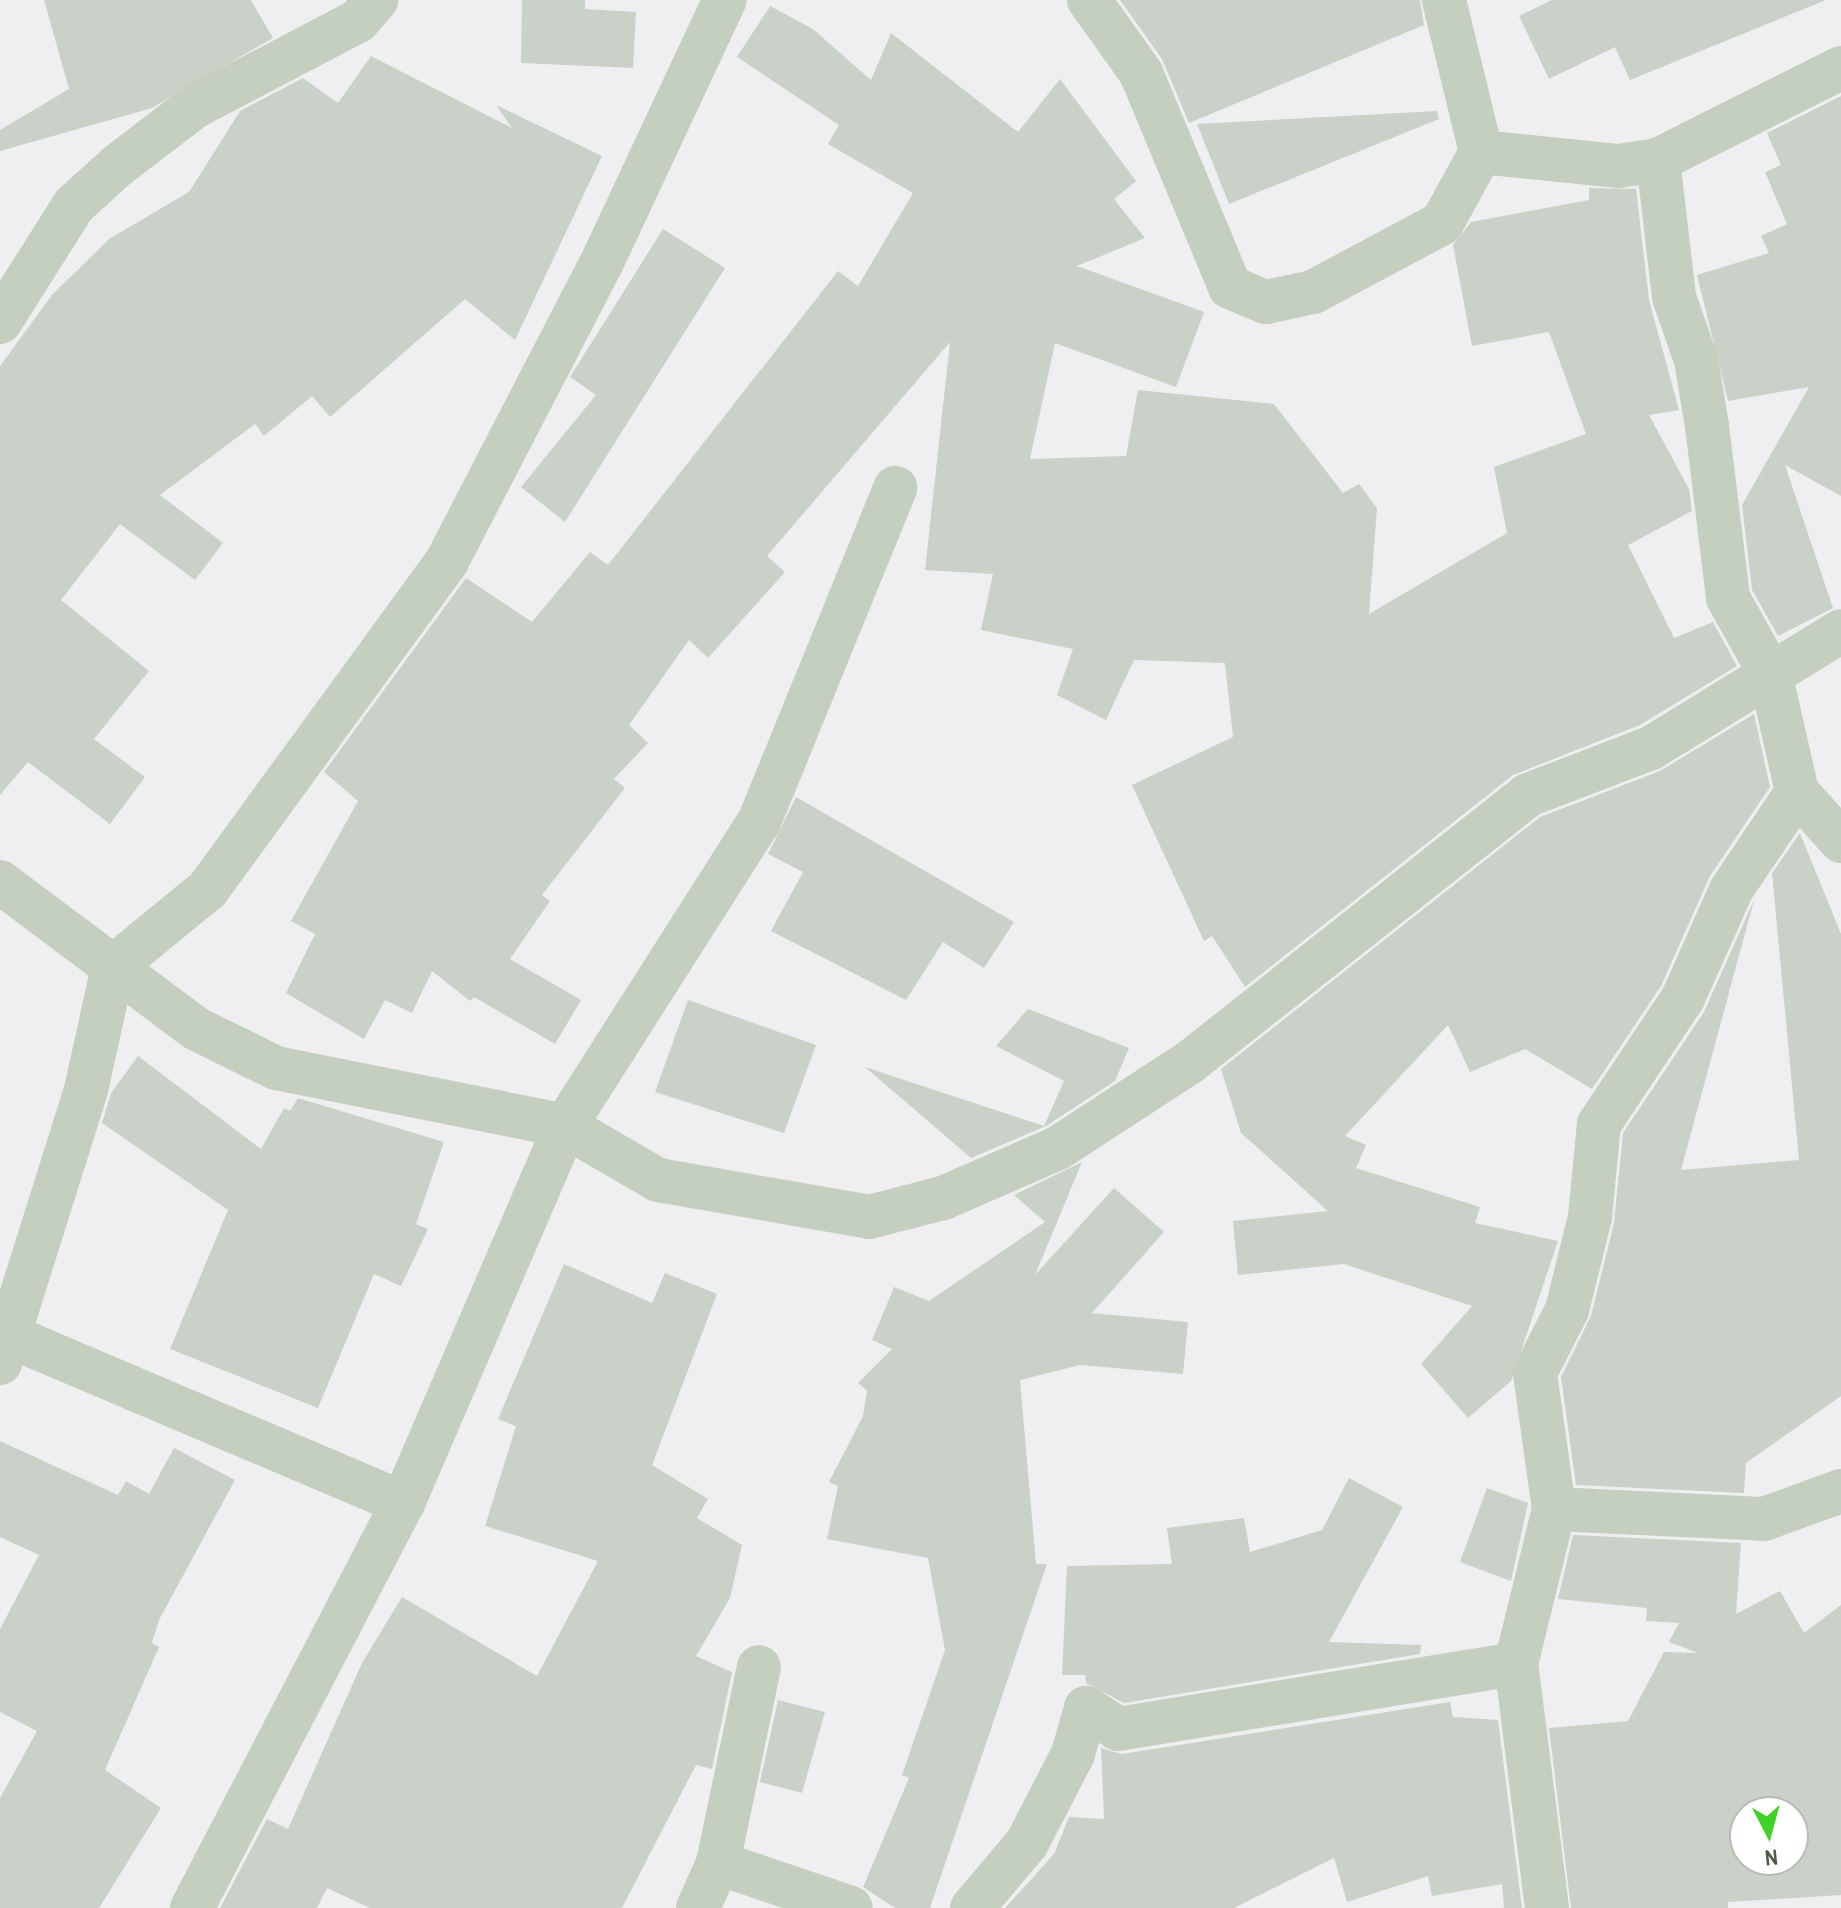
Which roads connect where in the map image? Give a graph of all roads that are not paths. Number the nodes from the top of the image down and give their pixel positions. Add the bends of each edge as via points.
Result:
1 (376, 0) edge
2 (725, 0) edge
3 (1089, 0) edge
4 (1444, 0) edge
5 (1841, 68) edge
6 (1481, 152) junction
7 (1658, 160) junction
8 (0, 322) edge
9 (895, 488) dead end
10 (1841, 631) edge
11 (1770, 673) junction
12 (1797, 792) junction
13 (1841, 841) edge
14 (0, 882) edge
15 (113, 967) junction
16 (565, 1126) junction
17 (6, 1350) edge
18 (1841, 1491) edge
19 (403, 1503) junction
20 (1554, 1509) junction
21 (1516, 1664) junction
22 (759, 1667) dead end
23 (718, 1863) junction
24 (192, 1908) edge
25 (698, 1908) edge
26 (851, 1908) edge
27 (972, 1908) edge
28 (1547, 1908) edge

1 - 8 street via 358,21 194,107 117,166 74,205
2 - 15 street via 602,262 447,561 208,889
3 - 6 street via 1141,73 1230,287 1266,302 1313,292 1382,261 1442,223
4 - 6 street
5 - 7 street
6 - 7 street via 1619,166
7 - 11 street via 1674,297 1696,360 1707,426 1728,598
9 - 16 street via 759,822
10 - 11 street
11 - 12 street
11 - 16 street via 1651,748 1528,795 1190,1062 1058,1148 943,1198 869,1217 658,1180
12 - 13 street
12 - 20 street via 1731,890 1683,998 1599,1124 1590,1217 1567,1310 1535,1373
14 - 15 street
15 - 16 street via 195,1028 276,1068
15 - 17 street via 86,1090
16 - 19 street
17 - 19 street
18 - 20 street via 1764,1519
19 - 24 street
20 - 21 street
21 - 27 street via 1118,1729 1086,1708 1073,1754 1027,1843
21 - 28 street
22 - 23 street
23 - 25 street
23 - 26 street

